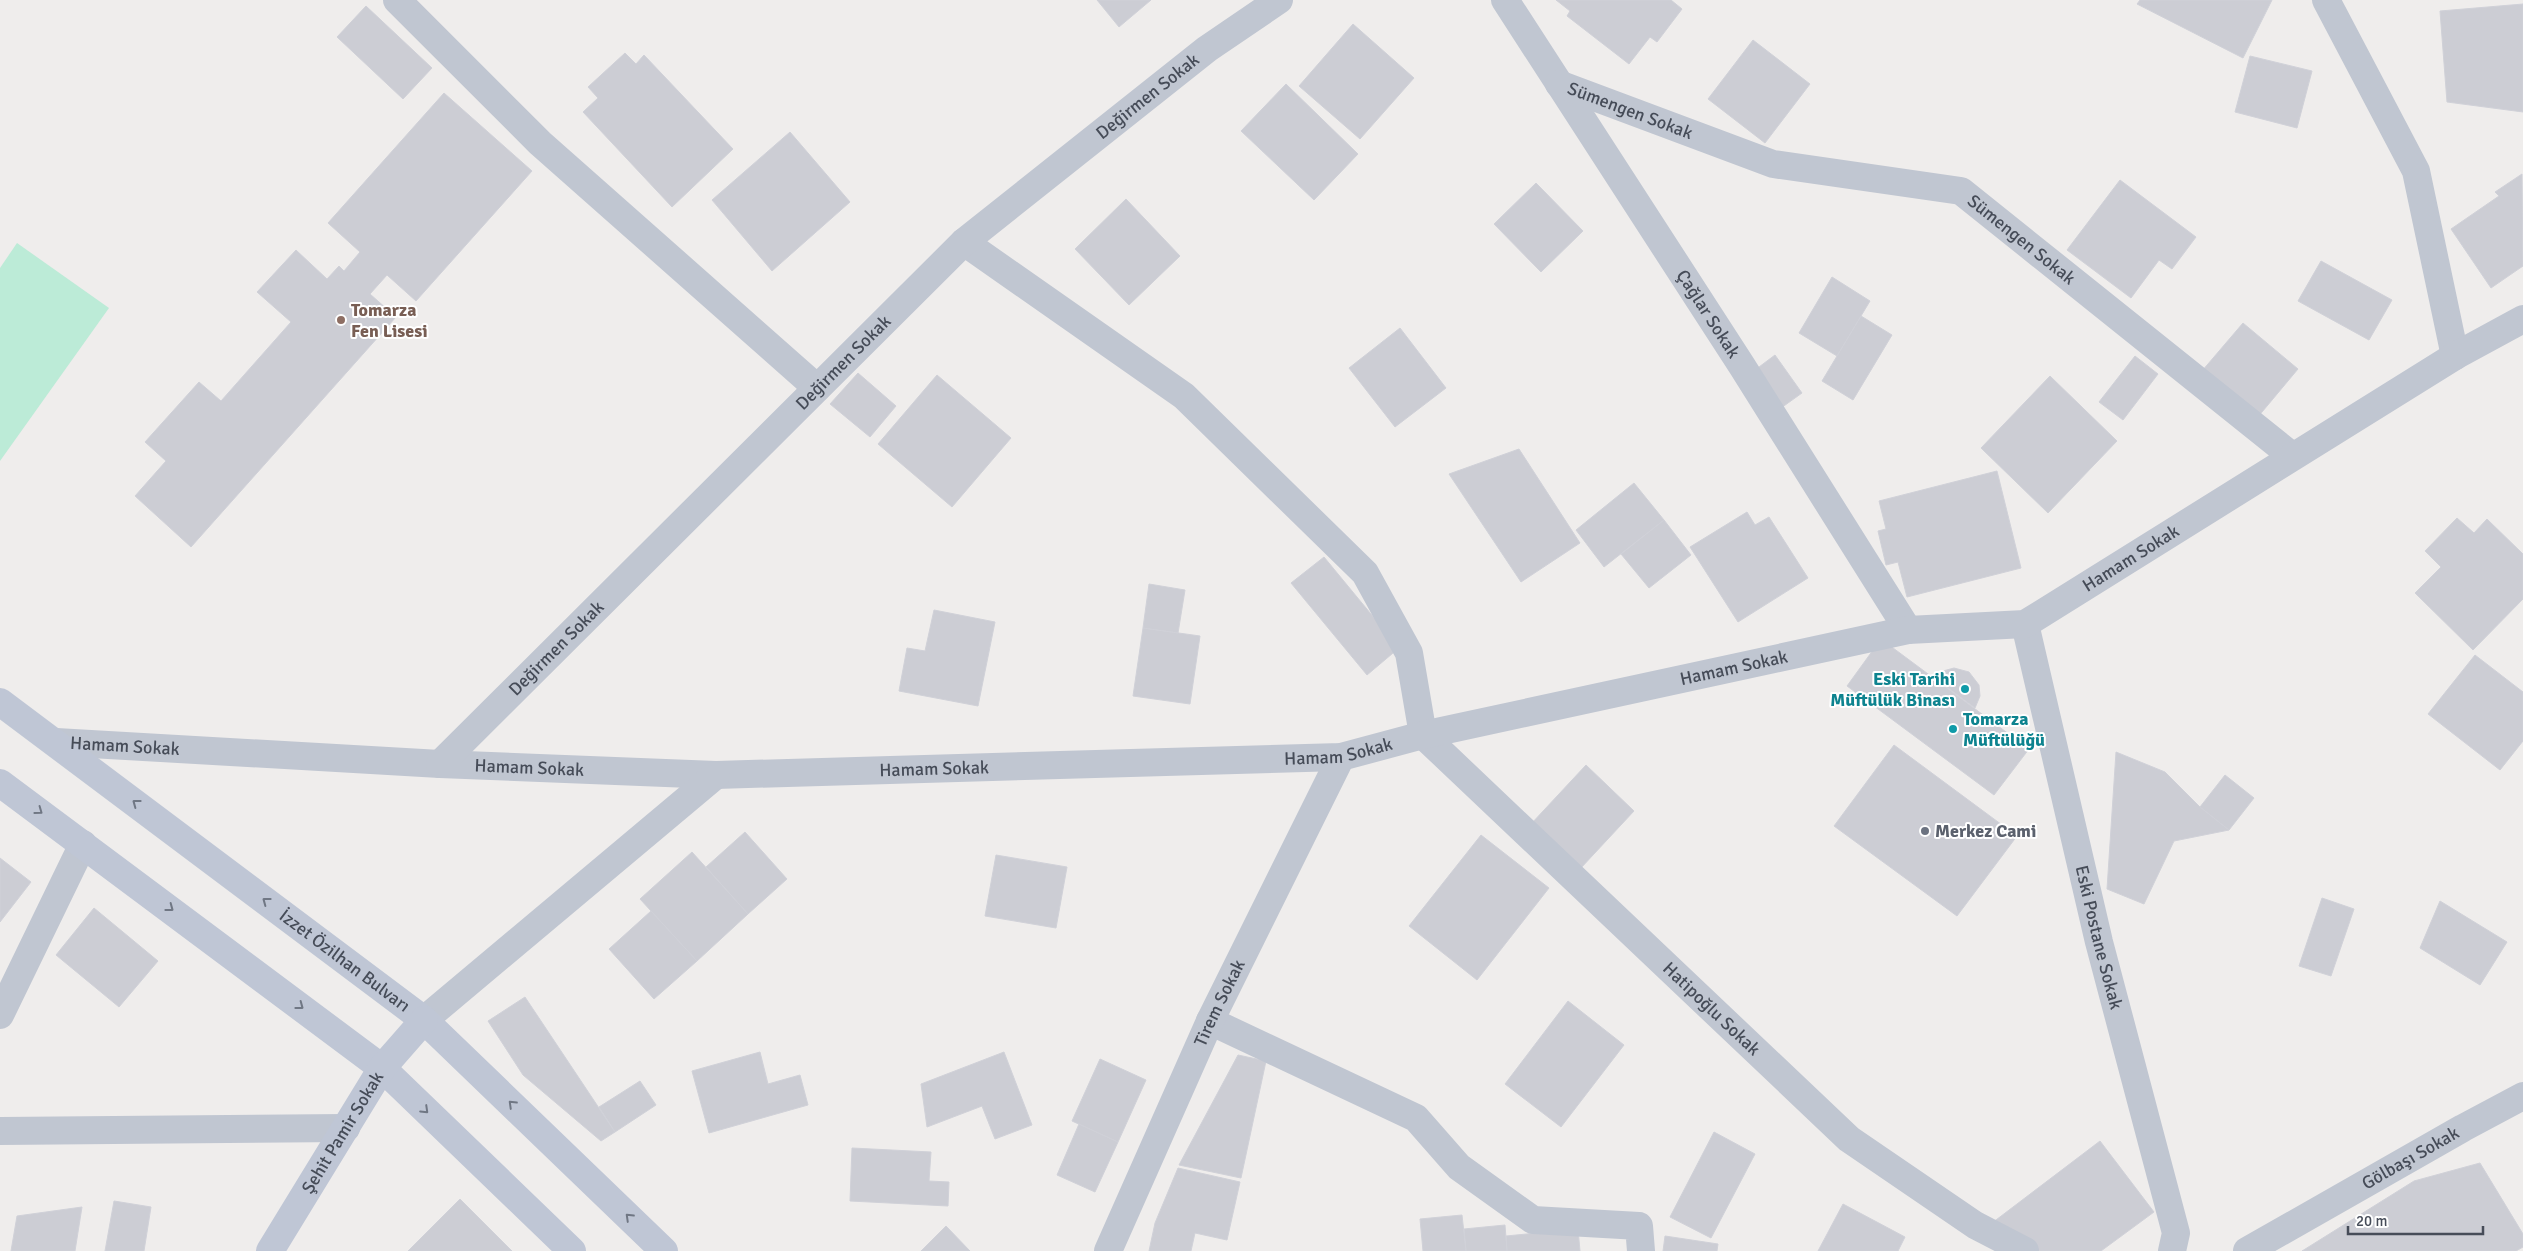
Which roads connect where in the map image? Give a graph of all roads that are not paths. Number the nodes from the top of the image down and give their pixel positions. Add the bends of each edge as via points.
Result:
1 (398, 0) edge
2 (1279, 0) edge
3 (1505, 0) edge
4 (2326, 0) edge
5 (1559, 84) junction
6 (964, 242) junction
7 (2523, 319) edge
8 (2455, 356) junction
9 (817, 388) junction
10 (2292, 456) junction
11 (2025, 624) junction
12 (1908, 630) junction
13 (0, 702) edge
14 (1423, 734) junction
15 (56, 742) junction
16 (1341, 758) junction
17 (440, 764) junction
18 (716, 774) junction
19 (0, 783) edge
20 (84, 844) junction
21 (0, 1015) edge
22 (424, 1020) junction
23 (1210, 1021) junction
24 (382, 1068) junction
25 (2523, 1096) edge
26 (346, 1128) junction
27 (0, 1131) edge
28 (2252, 1249) edge
29 (270, 1251) edge
30 (572, 1251) edge
31 (664, 1251) edge
32 (1108, 1251) edge
33 (1641, 1251) edge
34 (2026, 1251) edge
35 (2172, 1251) edge

1 - 9 street via 540,143
2 - 6 street, Değirmen Sokak via 1207,49
3 - 5 street, Çağlar Sokak
4 - 8 street via 2416,172
5 - 10 street, Sümengen Sokak via 1773,164 1961,192
5 - 12 street, Çağlar Sokak
6 - 9 street, Değirmen Sokak
6 - 14 street via 1184,396 1365,573 1409,653
7 - 8 street, Hamam Sokak
8 - 10 street, Hamam Sokak
9 - 17 street, Değirmen Sokak
10 - 11 street, Hamam Sokak
11 - 12 street, Hamam Sokak
11 - 35 street, Eski Postane Sokak via 2099,942 2176,1233
12 - 14 street, Hamam Sokak
13 - 15 main road, İzzet Özilhan Bulvarı
14 - 16 street, Hamam Sokak
14 - 34 street, Hatipoğlu Sokak via 1849,1139 1975,1225
15 - 17 street, Hamam Sokak
22 -> 15 main road, İzzet Özilhan Bulvarı
16 - 18 street, Hamam Sokak
16 - 23 street, Tirem Sokak
17 - 18 street, Hamam Sokak
18 - 22 street
19 -> 20 main road
20 - 21 street
20 -> 24 main road
22 - 24 main road, Şehit Pamir Sokak
31 -> 22 main road, İzzet Özilhan Bulvarı
23 - 32 street, Tirem Sokak
23 - 33 street via 1416,1118 1459,1167 1533,1220 1639,1226
24 - 26 main road, Şehit Pamir Sokak
24 -> 30 main road
25 - 28 street, Gölbaşı Sokak
26 - 27 street
26 - 29 main road, Şehit Pamir Sokak

